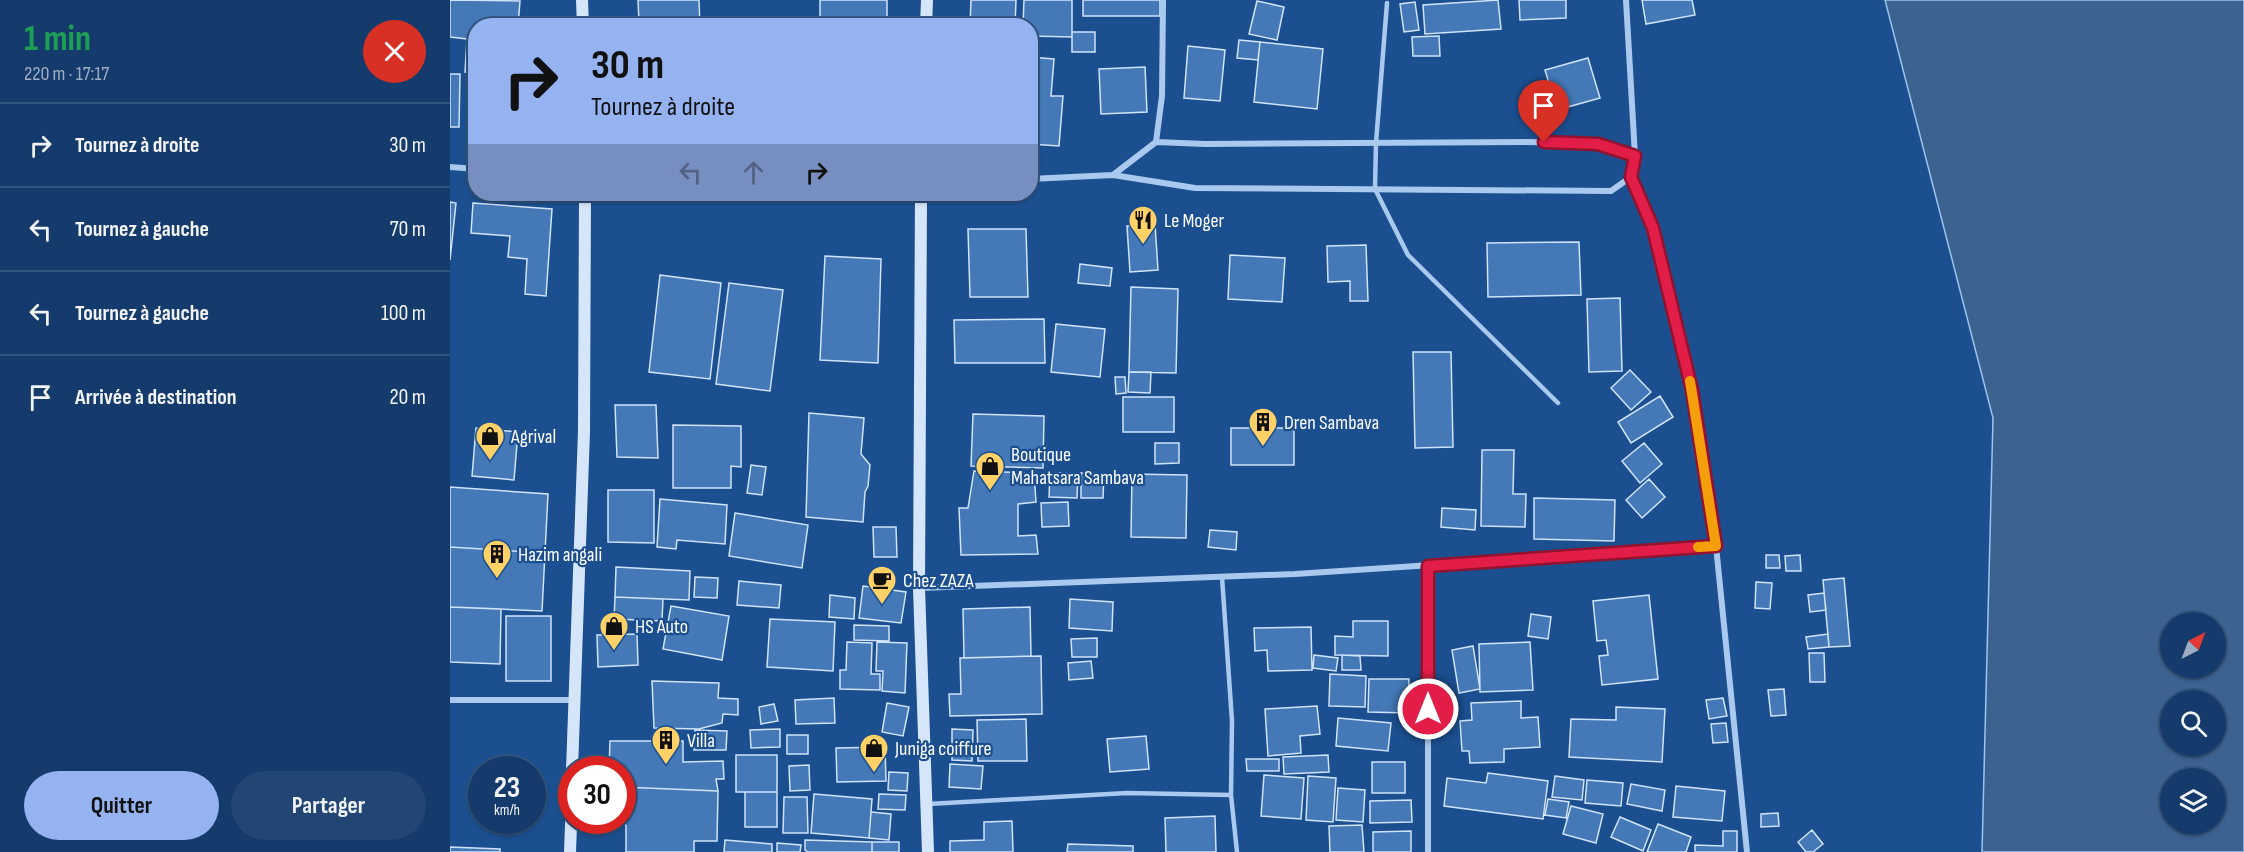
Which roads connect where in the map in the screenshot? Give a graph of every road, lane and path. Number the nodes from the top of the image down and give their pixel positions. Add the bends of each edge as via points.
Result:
1 (582, 0) edge
2 (927, 0) edge
3 (1164, 0) edge
4 (1626, 0) edge
5 (1387, 3) dead end
6 (583, 18) edge
7 (926, 18) edge
8 (1156, 142) junction
9 (1376, 143) junction
10 (1635, 156) junction
11 (450, 167) edge
12 (468, 169) edge
13 (1113, 175) junction
14 (1631, 177) junction
15 (1038, 179) edge
16 (1375, 189) junction
17 (585, 201) edge
18 (921, 201) edge
19 (1558, 403) dead end
20 (1716, 546) junction
21 (1428, 566) junction
22 (1222, 577) junction
23 (920, 588) junction
24 (450, 700) edge
25 (575, 700) junction
26 (573, 756) edge
27 (1231, 795) junction
28 (926, 804) junction
29 (571, 834) edge
30 (570, 852) edge
31 (928, 852) edge
32 (1237, 852) edge
33 (1428, 852) edge
34 (1747, 852) edge

1 - 6 street
2 - 7 street
3 - 8 street via 1162,96
4 - 10 street
5 - 9 lane
8 - 9 street
8 - 13 street
9 - 10 street via 1598,144
9 - 16 lane
10 - 14 street
11 - 12 street
13 - 15 street
13 - 16 street via 1195,188
14 - 16 street via 1611,191
14 - 20 street via 1653,228 1692,390
16 - 19 lane via 1408,255
17 - 25 street via 584,431
18 - 23 street
20 - 21 street
20 - 34 street
21 - 22 street
21 - 33 street
22 - 23 street
22 - 27 lane via 1232,721
23 - 28 street
24 - 25 street
25 - 26 street
27 - 28 lane via 1127,793
27 - 32 lane
28 - 31 street
29 - 30 street

